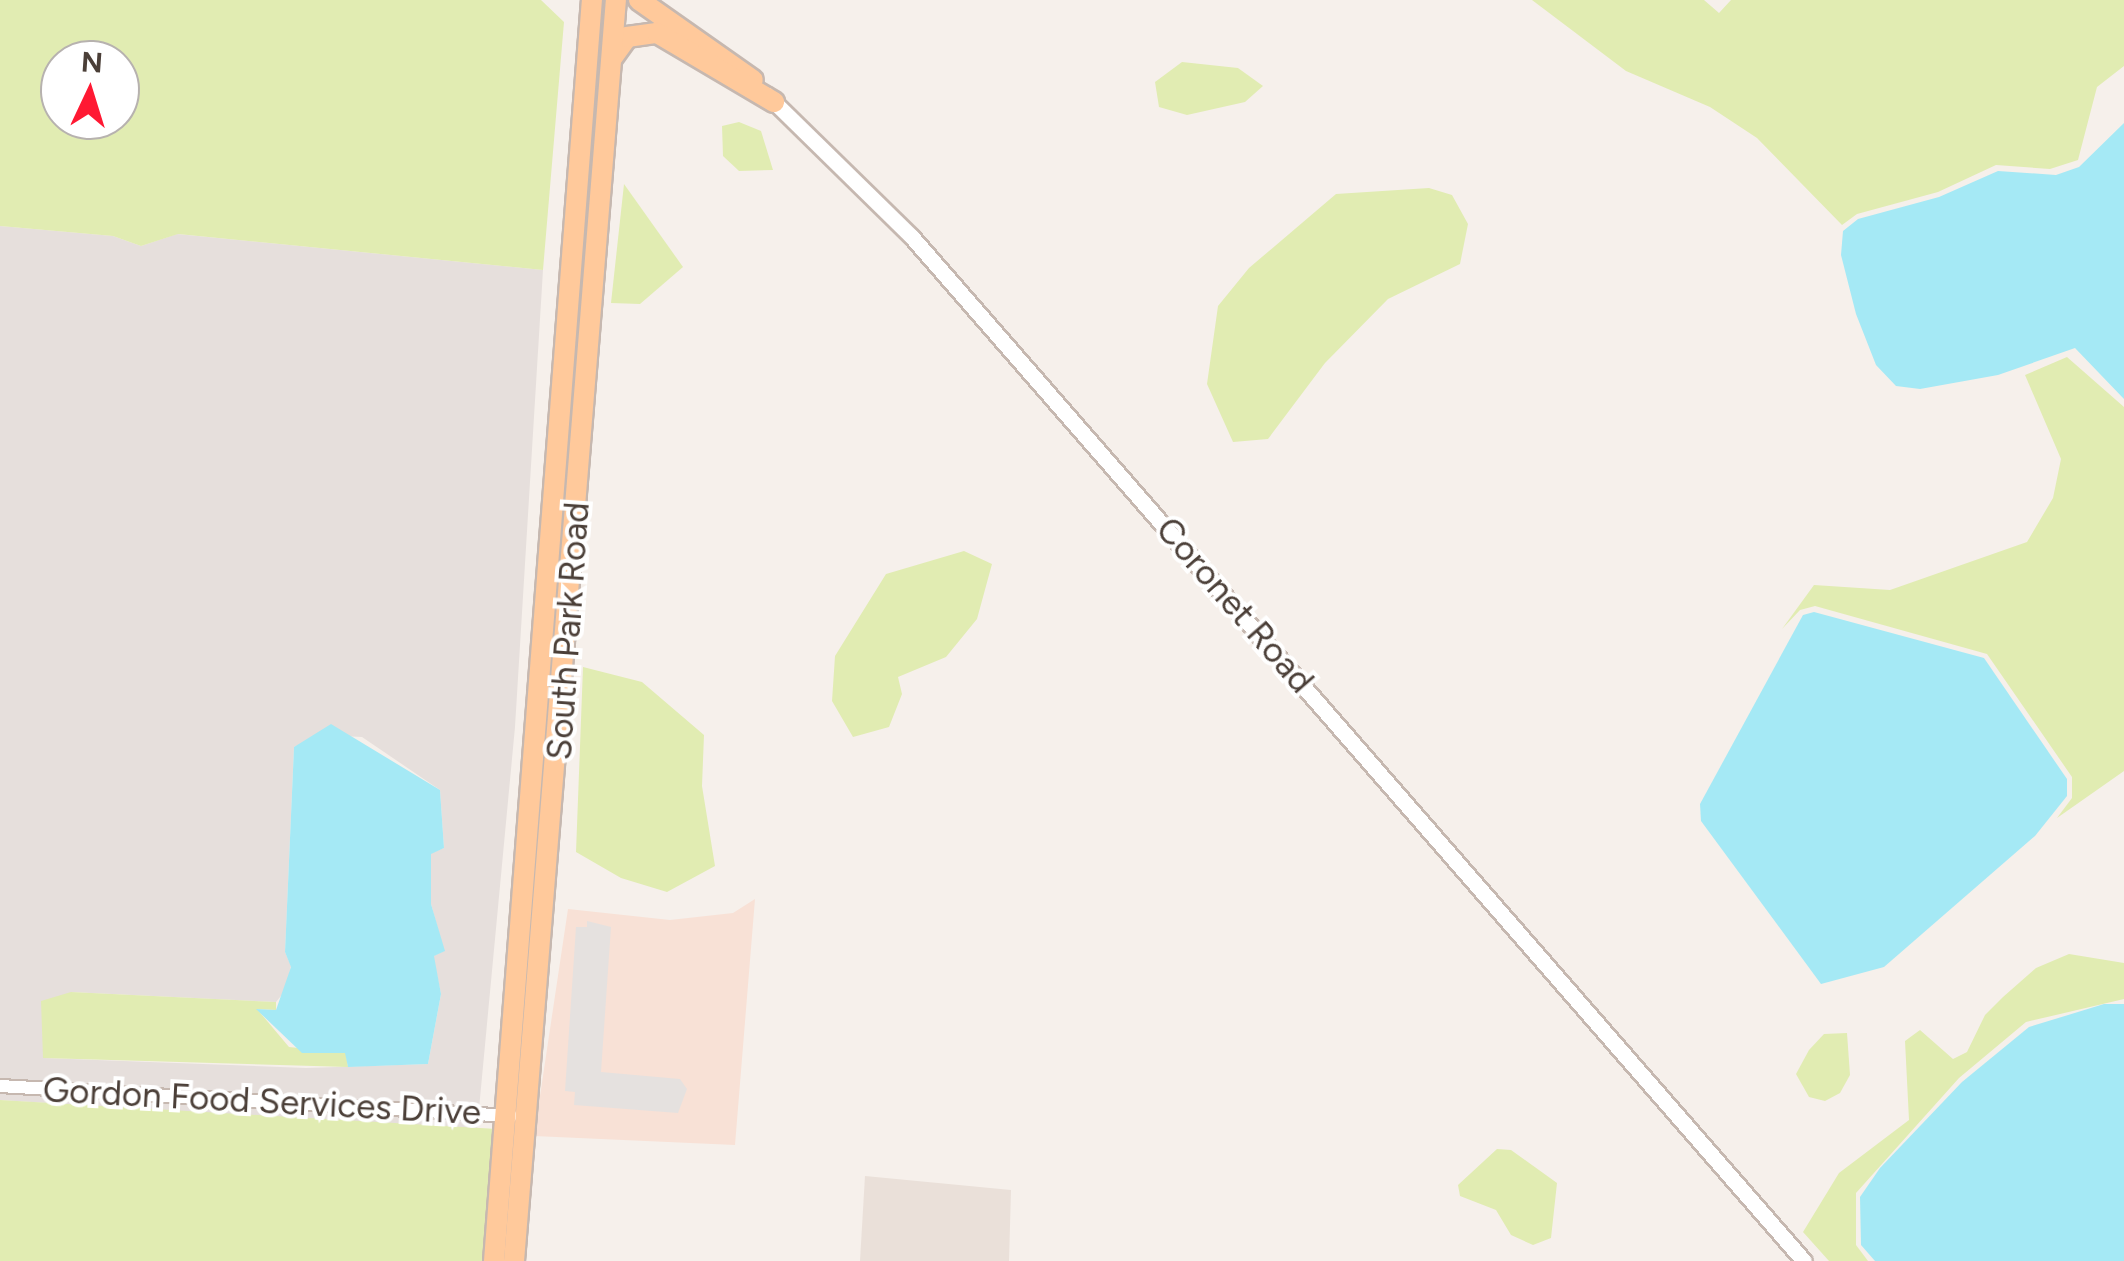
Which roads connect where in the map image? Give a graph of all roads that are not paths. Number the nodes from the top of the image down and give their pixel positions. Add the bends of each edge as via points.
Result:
1 (579, 0) edge
2 (595, 0) edge
3 (618, 0) edge
4 (639, 0) edge
5 (590, 39) junction
6 (612, 60) junction
7 (771, 99) junction
8 (602, 186) junction
9 (0, 1086) edge
10 (514, 1116) junction
11 (494, 1261) edge
12 (504, 1261) edge
13 (514, 1261) edge
14 (1804, 1261) edge

1 - 5 street
2 - 5 main road, South Park Road
2 - 8 main road via 604,30
3 - 6 main road, South Park Road
3 - 7 street, Coronet Road
4 - 7 main road via 742,68
5 - 10 main road, South Park Road via 511,1032
6 - 7 main road via 627,37 657,33
6 - 8 main road, South Park Road
7 - 14 street, Coronet Road via 888,210
8 - 10 main road, South Park Road
9 - 10 street, Gordon Food Services Drive
10 - 11 main road, South Park Road
10 - 12 main road
10 - 13 main road, South Park Road

